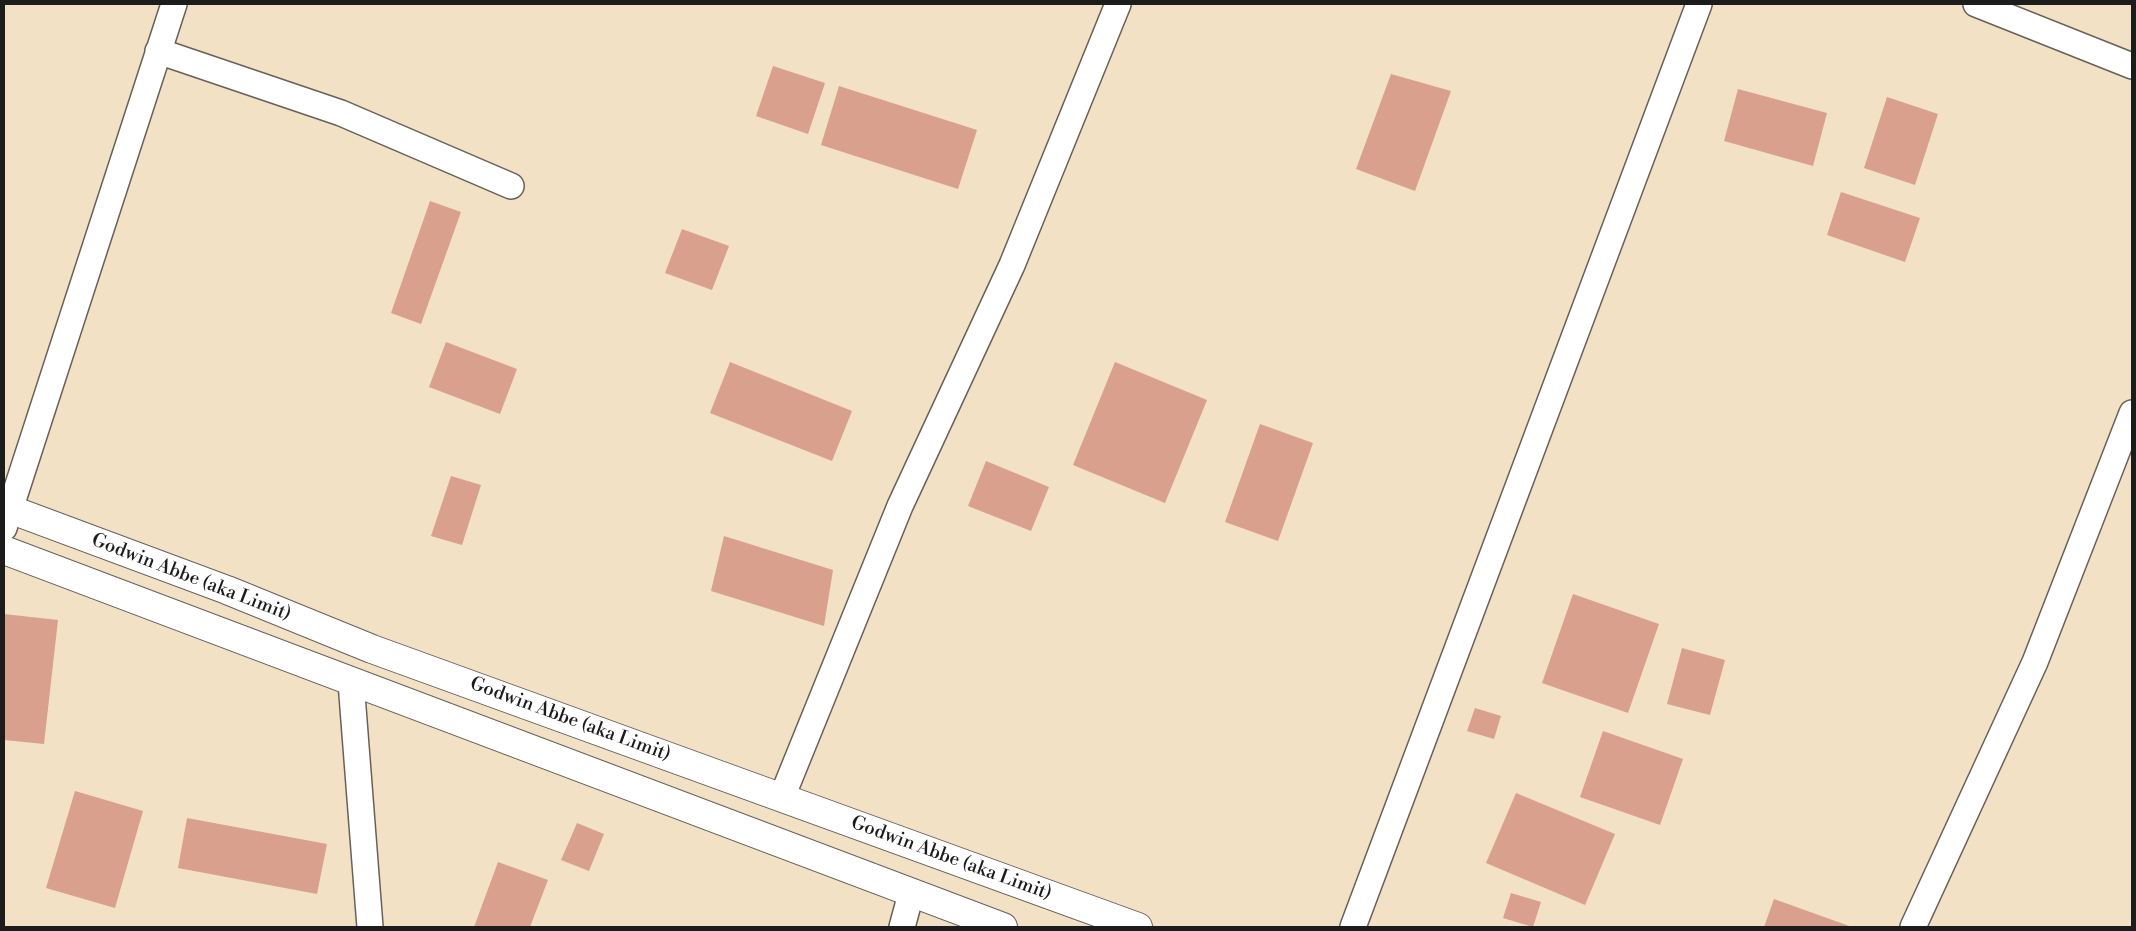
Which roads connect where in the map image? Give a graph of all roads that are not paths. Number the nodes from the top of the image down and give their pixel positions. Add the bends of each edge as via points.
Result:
1 (174, 4) edge
2 (1118, 4) edge
3 (1700, 4) edge
4 (1976, 4) edge
5 (158, 51) junction
6 (2132, 66) edge
7 (511, 186) dead end
8 (2132, 413) edge
9 (6, 515) edge
10 (4, 550) edge
11 (351, 682) junction
12 (782, 797) junction
13 (911, 894) junction
14 (370, 927) edge
15 (902, 927) edge
16 (1003, 927) edge
17 (1138, 927) edge
18 (1353, 927) edge
19 (1913, 927) edge

1 - 5 street
2 - 12 street via 1012,265 900,506
3 - 18 street
4 - 6 street
5 - 7 street via 341,113
5 - 9 street
8 - 19 street via 2036,662
9 - 12 street, Godwin Abbe (aka Limit) via 227,590 372,649
10 - 11 street
11 - 13 street
11 - 14 street
12 - 17 street, Godwin Abbe (aka Limit)
13 - 15 street
13 - 16 street

